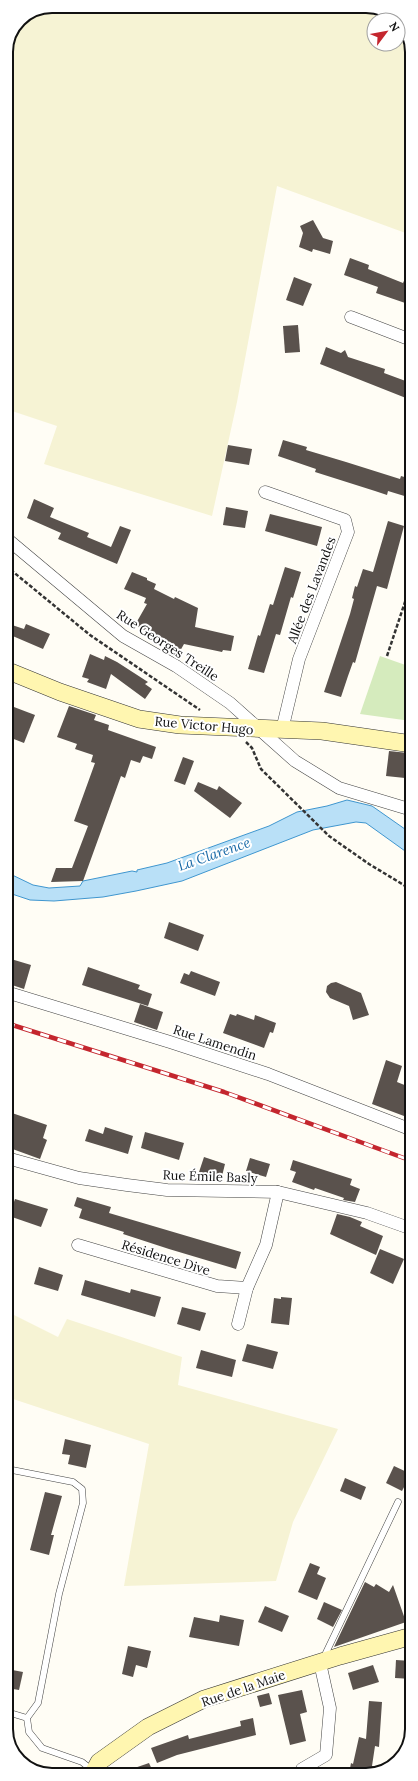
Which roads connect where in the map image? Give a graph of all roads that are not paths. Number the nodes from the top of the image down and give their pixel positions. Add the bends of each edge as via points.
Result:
1 (350, 317) dead end
2 (405, 338) edge
3 (265, 492) dead end
4 (13, 544) edge
5 (13, 673) edge
6 (260, 730) junction
7 (282, 730) junction
8 (405, 743) edge
9 (405, 808) edge
10 (13, 994) edge
11 (405, 1127) edge
12 (13, 1160) edge
13 (278, 1192) junction
14 (405, 1227) edge
15 (78, 1245) dead end
16 (247, 1288) junction
17 (238, 1324) dead end
18 (13, 1469) edge
19 (398, 1502) dead end
20 (374, 1534) dead end
21 (381, 1538) junction
22 (405, 1638) edge
23 (321, 1662) junction
24 (13, 1714) edge
25 (27, 1718) junction
26 (88, 1768) edge
27 (96, 1768) edge
28 (304, 1768) edge

1 - 2 street
3 - 7 street, Allée des Lavandes via 345,520 348,532 299,659
4 - 6 street, Rue Georges Treille via 123,636 197,680 230,703
5 - 6 main road, Rue Victor Hugo via 139,719 180,726
6 - 7 main road
6 - 9 street, Rue Victor Hugo via 296,761 339,788
7 - 8 main road via 322,731
10 - 11 street, Rue Lamendin via 268,1074
12 - 13 street, Rue Émile Basly via 79,1178 167,1190
13 - 14 street, Rue Émile Basly via 367,1213
13 - 16 street via 266,1245
15 - 16 street, Résidence Dive via 217,1286
16 - 17 street
18 - 25 lane via 73,1482 82,1490 83,1503 59,1594 38,1703
19 - 21 lane
20 - 21 lane
21 - 23 lane
22 - 23 main road, Rue de la Maie
23 - 27 main road, Rue de la Maie via 204,1699 148,1727 99,1762
23 - 28 street via 330,1708 326,1755
24 - 25 lane
25 - 26 lane via 29,1732 42,1748 82,1762

